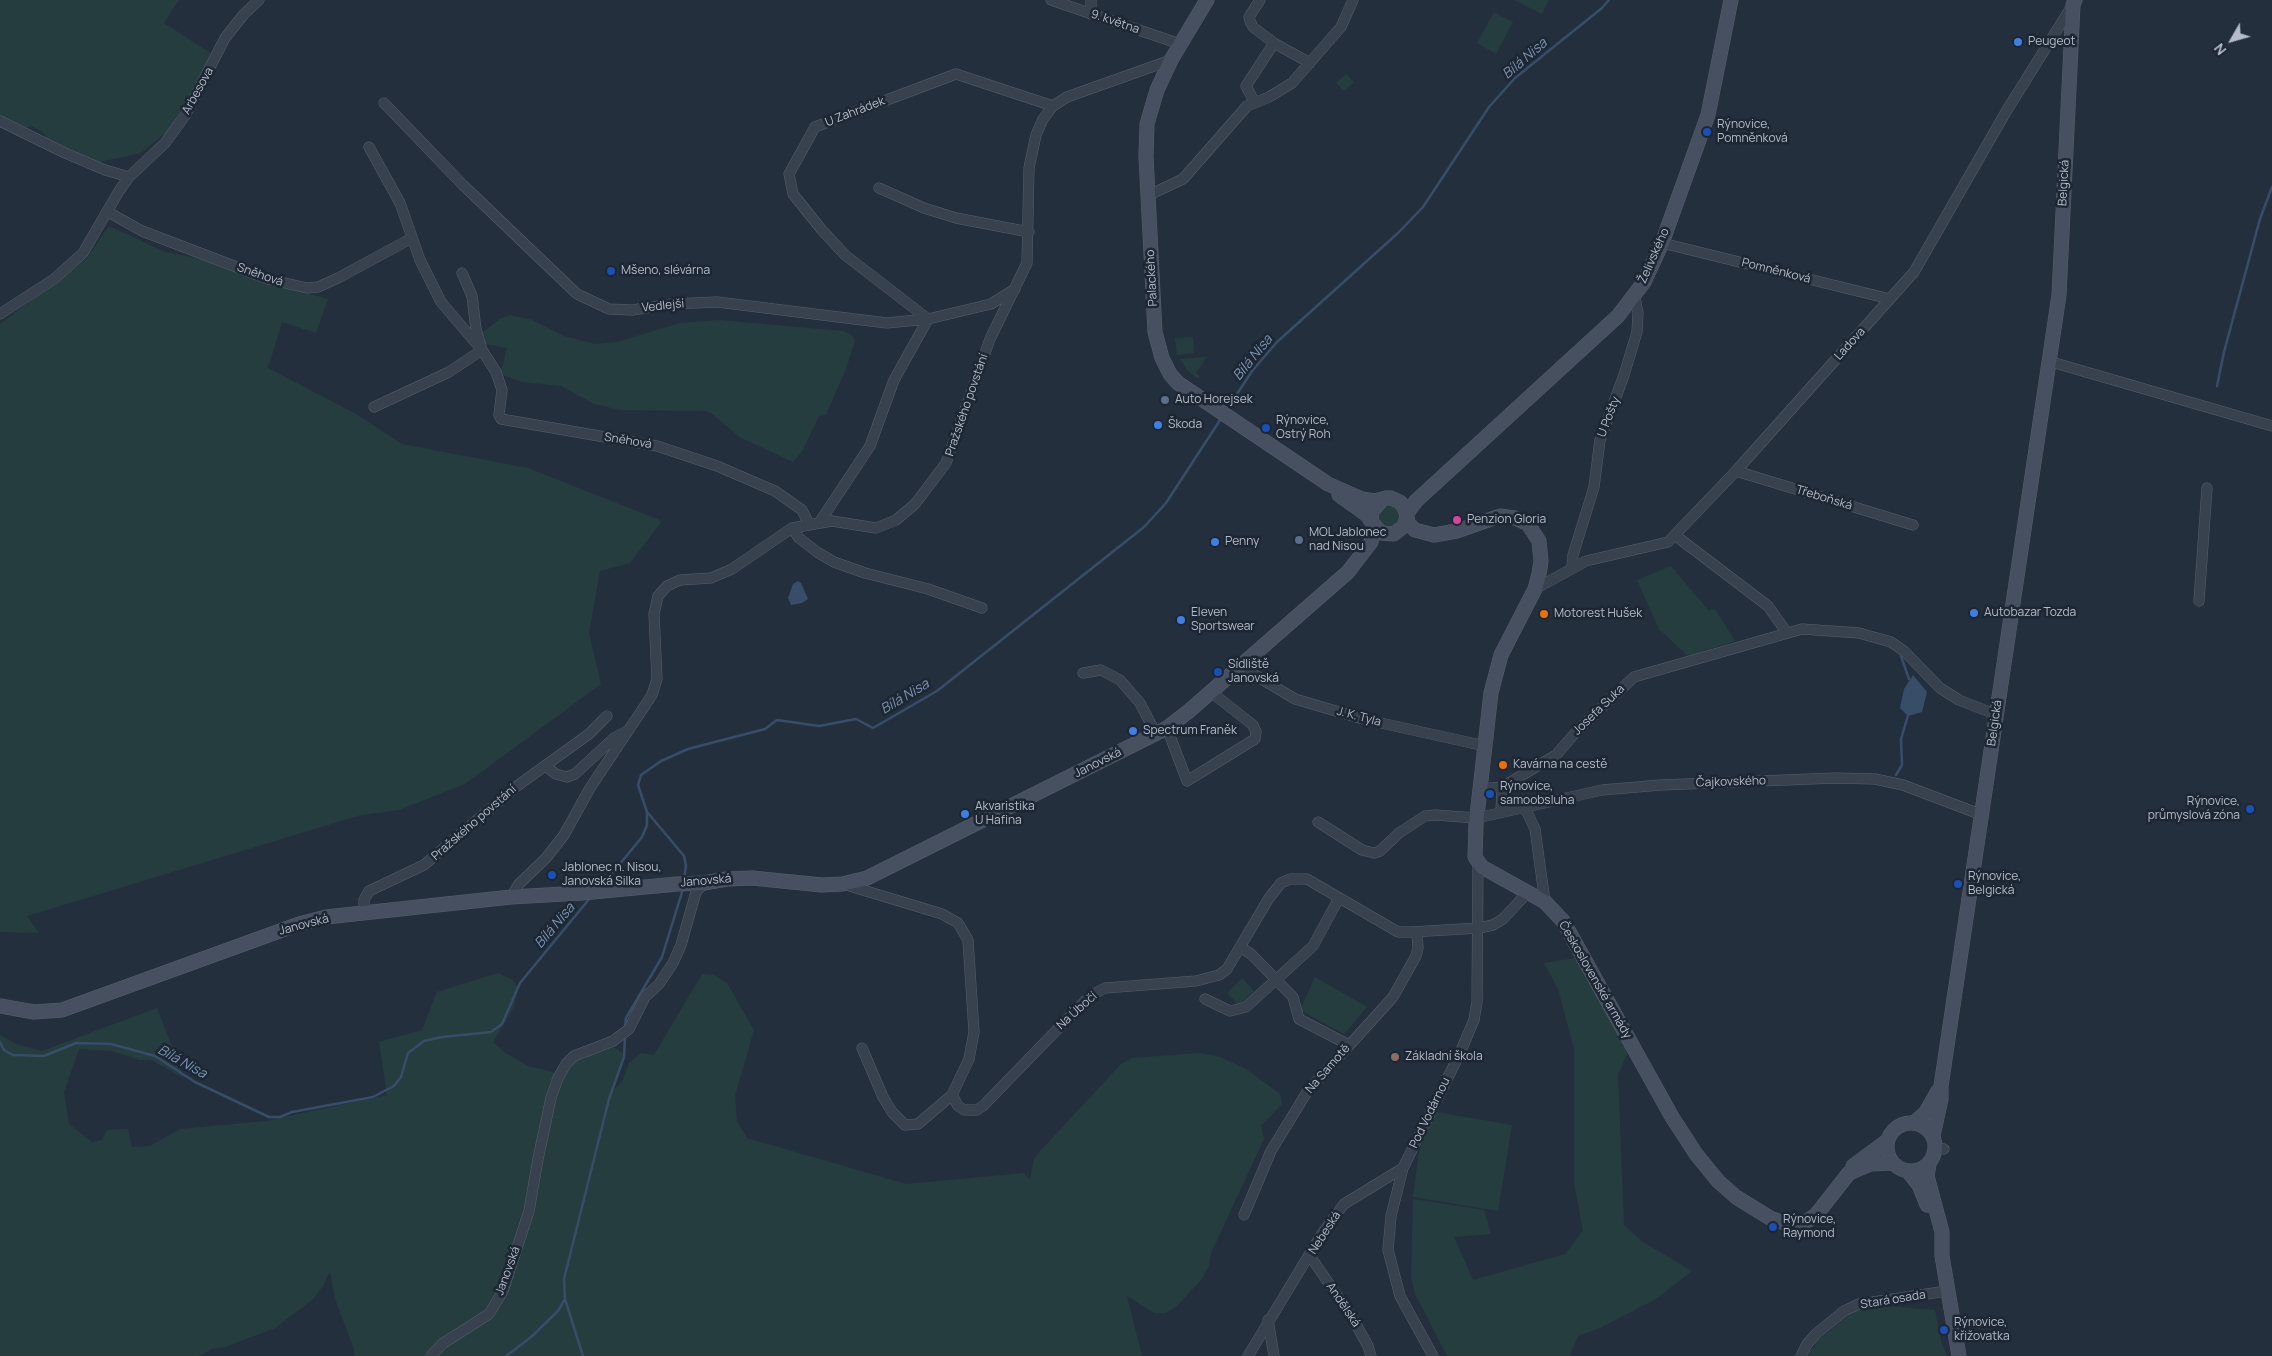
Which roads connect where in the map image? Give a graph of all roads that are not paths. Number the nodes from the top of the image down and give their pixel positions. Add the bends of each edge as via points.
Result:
1 (258, 0) edge
2 (1050, 0) edge
3 (1091, 0) edge
4 (1207, 0) edge
5 (1260, 0) edge
6 (1353, 0) edge
7 (1731, 0) edge
8 (2074, 2) edge
9 (1091, 14) junction
10 (1274, 43) junction
11 (1180, 44) junction
12 (1171, 60) junction
13 (1310, 62) junction
14 (1256, 103) junction
15 (384, 104) dead end
16 (1053, 106) junction
17 (0, 121) edge
18 (369, 147) dead end
19 (129, 176) junction
20 (879, 188) dead end
21 (1149, 195) junction
22 (108, 212) junction
23 (1029, 232) junction
24 (412, 238) junction
25 (1662, 242) junction
26 (462, 273) dead end
27 (1016, 288) junction
28 (1634, 297) junction
29 (1890, 299) junction
30 (0, 314) edge
31 (928, 319) junction
32 (482, 350) junction
33 (2048, 361) junction
34 (374, 407) dead end
35 (2272, 426) edge
36 (1472, 449) junction
37 (1736, 471) junction
38 (1328, 484) junction
39 (2207, 488) dead end
40 (1388, 499) junction
41 (1407, 515) junction
42 (814, 523) junction
43 (1372, 523) junction
44 (1913, 525) dead end
45 (792, 528) junction
46 (1457, 531) junction
47 (1393, 534) junction
48 (1676, 536) junction
49 (1572, 566) junction
50 (1534, 589) junction
51 (1317, 600) junction
52 (2199, 602) dead end
53 (982, 608) dead end
54 (1787, 633) junction
55 (1240, 666) junction
56 (1083, 673) dead end
57 (1211, 692) junction
58 (1997, 715) junction
59 (607, 716) dead end
60 (630, 730) junction
61 (1161, 731) junction
62 (1485, 746) junction
63 (545, 766) junction
64 (1502, 787) junction
65 (1480, 789) junction
66 (1525, 808) junction
67 (1501, 812) junction
68 (1982, 815) junction
69 (1477, 818) junction
70 (1318, 822) dead end
71 (1478, 863) junction
72 (699, 884) junction
73 (842, 884) junction
74 (1528, 892) junction
75 (511, 898) junction
76 (1339, 898) junction
77 (1545, 902) junction
78 (364, 913) junction
79 (1479, 928) junction
80 (1417, 932) junction
81 (1240, 947) junction
82 (1276, 980) junction
83 (1205, 999) dead end
84 (0, 1006) edge
85 (1349, 1045) junction
86 (862, 1048) dead end
87 (1941, 1086) junction
88 (952, 1095) junction
89 (1914, 1123) junction
90 (1887, 1141) junction
91 (1937, 1144) junction
92 (1893, 1163) junction
93 (1929, 1164) junction
94 (1404, 1168) junction
95 (1908, 1171) junction
96 (1849, 1173) junction
97 (1244, 1215) dead end
98 (1310, 1256) junction
99 (1942, 1256) junction
100 (1947, 1291) junction
101 (1268, 1320) junction
102 (431, 1356) edge
103 (1248, 1356) edge
104 (1274, 1356) edge
105 (1371, 1356) edge
106 (1433, 1356) edge
107 (1801, 1356) edge
108 (1959, 1356) edge

1 - 19 street, Arbesova via 225,38 186,114 165,143
2 - 9 street, 9. května
3 - 9 street
4 - 11 street, Palackého
5 - 10 street via 1249,17 1250,22
6 - 13 street via 1341,27
7 - 25 street, Želivského via 1708,115
8 - 29 street, Ladova via 2007,110 1914,272
8 - 33 street, Belgická via 2059,295
9 - 11 street, 9. května
10 - 13 street
10 - 14 street via 1246,86
11 - 12 street, Palackého
12 - 16 street, Pražského povstání via 1087,88
12 - 21 street, Palackého via 1157,90 1147,124
13 - 14 street via 1292,83
14 - 21 street via 1247,106 1183,179
15 - 31 street, Vedlejší via 577,294 609,309 717,302 887,322
16 - 23 street, Pražského povstání via 1036,135 1029,168
16 - 31 street, U Zahrádek via 956,74 815,127 789,174 793,194 845,255
17 - 19 street via 65,153
18 - 24 street, Sněhová via 400,203
19 - 22 street, Arbesova
20 - 23 street via 956,218
21 - 38 street, Palackého via 1155,332 1170,374 1178,383
22 - 24 street, Sněhová via 151,234 268,279 308,288 338,278
22 - 30 street, Arbesova via 83,253 54,279
23 - 27 street, Pražského povstání via 1027,263
24 - 32 street, Sněhová via 441,302
25 - 28 street, Želivského
25 - 29 street, Pomněnková
26 - 32 street, Sněhová via 472,296
27 - 31 street, Vedlejší via 991,304
27 - 42 street, Pražského povstání via 990,340 946,463 915,504 896,520 876,528
28 - 36 street, Želivského via 1618,316
28 - 49 street, U Pošty via 1638,313 1637,332 1600,440 1594,487
29 - 37 street, Ladova
31 - 42 street via 894,380 870,446
32 - 34 street via 449,372
32 - 42 street, Sněhová via 496,372 502,390 501,419 657,446 717,466 775,491
33 - 35 street
33 - 58 street, Belgická
36 - 40 street, Želivského via 1422,485
36 - 41 street, Želivského via 1411,505
37 - 44 street, Třeboňská
37 - 48 street, Ladova
38 - 40 street, Palackého via 1362,499
38 - 43 street, Palackého via 1344,500 1367,515
39 - 52 street
40 - 41 street via 1403,505
40 - 43 street via 1372,511
41 - 46 street via 1410,525 1425,534
41 - 47 street via 1404,526
42 - 45 street, Pražského povstání
43 - 47 street via 1381,533
43 - 51 street, Janovská via 1371,542 1358,561
45 - 53 street via 811,548 834,562
45 - 60 street, Pražského povstání via 732,569 711,578 680,580 667,586 658,596 654,614 657,679 652,695
46 - 47 street via 1427,542
46 - 50 street via 1500,516 1528,524 1541,550
47 - 51 street, Janovská via 1359,571
48 - 49 street, Ladova via 1657,546
48 - 54 street via 1768,606
49 - 50 street, Ladova
50 - 62 street via 1501,656 1491,694
51 - 55 street, Janovská
54 - 58 street, Josefa Suka via 1802,629 1859,633 1891,642 1917,662 1940,688 1959,700
54 - 64 street, Josefa Suka via 1634,677 1556,754
55 - 57 street, Janovská
55 - 62 street, J. K. Tyla via 1295,699 1362,719
56 - 61 street via 1101,670 1120,680
57 - 61 street, Janovská
57 - 61 street via 1253,725 1255,739 1187,781
58 - 68 street, Belgická
59 - 63 street, Pražského povstání via 589,734
60 - 63 street, Pražského povstání via 614,738 575,774 567,777
60 - 75 street, Pražského povstání via 590,788 564,835 519,884
61 - 73 street, Janovská via 867,878
62 - 65 street
63 - 78 street, Pražského povstání via 424,865 368,891
64 - 65 street, Josefa Suka
64 - 67 street
65 - 69 street
66 - 67 street, Čajkovského
66 - 68 street, Čajkovského via 1602,790 1844,778 1874,779 1903,785
66 - 77 street via 1535,829
67 - 69 street, Čajkovského
68 - 87 street, Belgická
69 - 70 street, Čajkovského via 1425,816 1399,833 1388,846 1374,853 1362,850
69 - 71 street via 1475,851
71 - 74 street, Československé armády via 1488,872
71 - 79 street, Pod Vodárnou
72 - 73 street, Janovská via 752,878
72 - 75 street, Janovská
72 - 102 street, Janovská via 681,944 668,972 645,997 629,1029 613,1041 581,1052 566,1064 551,1098 530,1211 503,1291 489,1314 442,1344
73 - 88 street via 942,914 964,930 968,940 974,1032 969,1058
74 - 77 street, Československé armády
74 - 79 street, Na Úbočí via 1504,919
75 - 78 street, Janovská
76 - 80 street, Na Úbočí via 1398,932
76 - 81 street, Na Úbočí via 1307,879 1281,883
76 - 82 street via 1313,946
77 - 96 street, Československé armády via 1571,934 1672,1117 1696,1154 1736,1197 1770,1218 1790,1225 1800,1224 1816,1215
78 - 84 street, Janovská via 299,924 62,1010 34,1012
79 - 80 street, Na Úbočí
79 - 94 street, Pod Vodárnou via 1477,1002 1470,1032
80 - 85 street, Na Samotě via 1416,956 1393,997
81 - 82 street
81 - 88 street, Na Úbočí via 1227,969 1214,977 1105,988 1090,996 977,1110 964,1110
82 - 83 street via 1239,1010 1230,1011
82 - 85 street via 1295,999 1297,1017
85 - 97 street, Na Samotě via 1307,1092 1272,1151
86 - 88 street via 883,1097 905,1125 918,1124
87 - 89 street, Belgická via 1926,1112
87 - 91 street, Belgická
89 - 90 street via 1897,1127
89 - 91 street via 1925,1127
90 - 92 street
90 - 96 street, Československé armády via 1856,1163
91 - 93 street
92 - 95 street
92 - 96 street via 1870,1164
93 - 95 street via 1919,1170
93 - 99 street via 1928,1176 1942,1232
94 - 98 street, Nebeská via 1344,1204
94 - 106 street, Pod Vodárnou via 1391,1216 1388,1250 1400,1296
95 - 99 street via 1924,1195
98 - 101 street, Nebeská
98 - 105 street, Andělská via 1352,1317
99 - 100 street
100 - 107 street, Stará osada via 1858,1304 1817,1333
100 - 108 street
101 - 103 street, Nebeská
101 - 104 street

